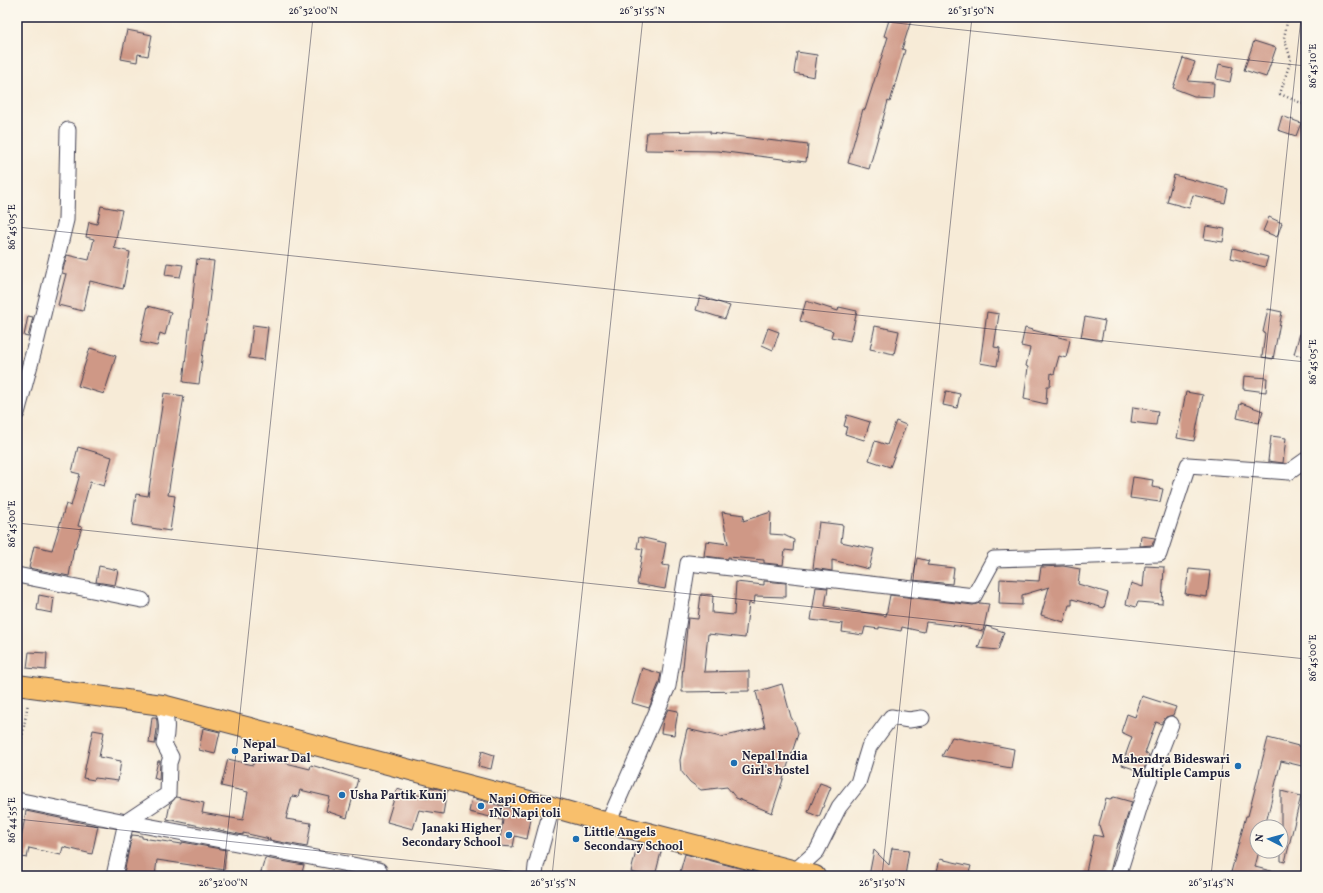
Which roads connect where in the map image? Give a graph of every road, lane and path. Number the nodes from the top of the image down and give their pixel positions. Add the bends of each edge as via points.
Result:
1 (1288, 17) edge
2 (1306, 105) edge
3 (68, 130) dead end
4 (23, 366) edge
5 (17, 413) edge
6 (1306, 460) edge
7 (17, 575) edge
8 (142, 600) dead end
9 (24, 686) edge
10 (162, 705) junction
11 (922, 718) dead end
12 (1171, 724) dead end
13 (17, 766) edge
14 (17, 800) edge
15 (552, 807) junction
16 (126, 822) junction
17 (608, 823) junction
18 (379, 870) dead end
19 (805, 873) edge
20 (114, 876) edge
21 (535, 876) edge
22 (1118, 876) edge

1 - 2 path via 1284,38 1291,58 1280,94
3 - 4 street via 66,220 37,339
4 - 5 street
6 - 17 street via 1289,472 1188,465 1159,554 994,559 974,596 688,564 668,686
7 - 8 street
9 - 10 main road
9 - 13 path
10 - 15 main road
10 - 16 street via 167,732 164,744 171,757 168,794
11 - 19 street via 909,720 891,717 869,747 858,783 839,806
12 - 22 street via 1143,796
14 - 16 street
15 - 17 main road
15 - 21 street
16 - 18 street
16 - 20 street
17 - 19 main road

